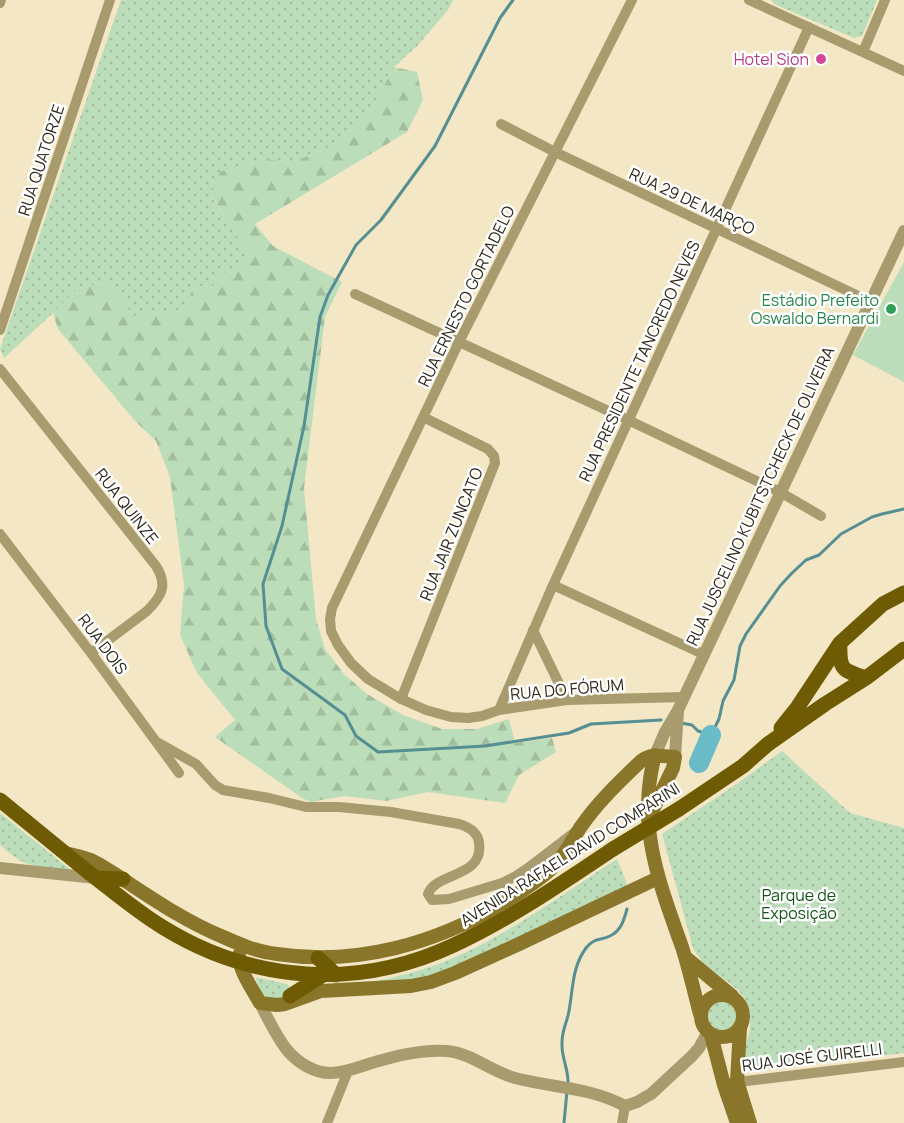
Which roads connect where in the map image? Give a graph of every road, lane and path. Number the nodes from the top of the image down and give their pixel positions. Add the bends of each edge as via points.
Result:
1 (110, 0) edge
2 (632, 0) edge
3 (885, 0) edge
4 (756, 2) edge
5 (809, 27) junction
6 (863, 52) junction
7 (904, 71) edge
8 (501, 124) dead end
9 (555, 152) junction
10 (716, 229) junction
11 (904, 231) edge
12 (355, 294) dead end
13 (871, 302) junction
14 (0, 330) edge
15 (459, 342) junction
16 (0, 369) edge
17 (423, 417) junction
18 (628, 420) junction
19 (780, 492) junction
20 (821, 516) dead end
21 (0, 534) edge
22 (553, 585) junction
23 (904, 592) edge
24 (332, 608) joint
25 (533, 630) junction
26 (840, 644) junction
27 (904, 649) edge
28 (91, 653) junction
29 (703, 654) junction
30 (866, 678) junction
31 (683, 697) junction
32 (401, 699) junction
33 (567, 700) junction
34 (499, 710) junction
35 (678, 710) junction
36 (157, 742) junction
37 (768, 744) junction
38 (655, 755) junction
39 (675, 757) junction
40 (179, 774) dead end
41 (651, 774) junction
42 (668, 778) junction
43 (0, 800) edge
44 (648, 820) junction
45 (580, 828) junction
46 (64, 852) junction
47 (2, 866) edge
48 (96, 878) junction
49 (658, 878) junction
50 (123, 879) junction
51 (242, 945) junction
52 (276, 954) junction
53 (685, 957) junction
54 (318, 958) junction
55 (241, 967) junction
56 (287, 973) junction
57 (330, 975) junction
58 (735, 999) junction
59 (288, 1000) junction
60 (260, 1003) junction
61 (700, 1014) junction
62 (272, 1027) junction
63 (740, 1028) junction
64 (710, 1034) junction
65 (904, 1062) edge
66 (348, 1071) junction
67 (730, 1083) junction
68 (626, 1106) junction
69 (327, 1123) edge
70 (622, 1123) edge
71 (737, 1123) edge
72 (750, 1123) edge

1 - 14 street, RUA QUATORZE
2 - 9 street, RUA ERNESTO GORTADELO
3 - 6 street
4 - 5 street
5 - 6 street
5 - 10 street, RUA PRESIDENTE TANCREDO NEVES
6 - 7 street
8 - 9 street, RUA 29 DE MARÇO
9 - 10 street, RUA 29 DE MARÇO
9 - 15 street, RUA ERNESTO GORTADELO
10 - 13 street, RUA 29 DE MARÇO
10 - 18 street, RUA PRESIDENTE TANCREDO NEVES
11 - 13 street, RUA JUSCELINO KUBITSTCHECK DE OLIVEIRA
12 - 15 street
13 - 19 street, RUA JUSCELINO KUBITSTCHECK DE OLIVEIRA
15 - 17 street, RUA ERNESTO GORTADELO
15 - 18 street
16 - 28 street, RUA QUINZE via 162,575 161,593 155,603
17 - 24 street, RUA ERNESTO GORTADELO
17 - 32 street, RUA JAIR ZUNCATO via 488,449 495,456 495,463
18 - 19 street
18 - 22 street, RUA PRESIDENTE TANCREDO NEVES
19 - 20 street
19 - 29 street, RUA JUSCELINO KUBITSTCHECK DE OLIVEIRA
21 - 28 street, RUA DOIS
22 - 25 street, RUA PRESIDENTE TANCREDO NEVES
22 - 29 street
23 - 26 main road, AVENIDA RAFAEL DAVID COMPARINI via 883,604
24 - 32 street, RUA DO FÓRUM via 331,631 351,663 368,679
25 - 33 street
25 - 34 street, RUA PRESIDENTE TANCREDO NEVES
26 - 30 main road via 839,660 844,669
26 - 37 main road, AVENIDA RAFAEL DAVID COMPARINI
27 - 30 main road, AVENIDA RAFAEL DAVID COMPARINI
28 - 36 street, RUA DOIS
29 - 31 street, RUA JUSCELINO KUBITSTCHECK DE OLIVEIRA
30 - 37 main road, AVENIDA RAFAEL DAVID COMPARINI
31 - 33 street, RUA DO FÓRUM
31 - 35 street, RUA JUSCELINO KUBITSTCHECK DE OLIVEIRA
32 - 34 street, RUA DO FÓRUM via 451,717 482,716
33 - 34 street, RUA DO FÓRUM
35 - 38 street, RUA JUSCELINO KUBITSTCHECK DE OLIVEIRA
35 - 39 street, RUA JUSCELINO KUBITSTCHECK DE OLIVEIRA
36 - 40 street, RUA DOIS
36 - 45 street via 196,764 218,789 306,807 391,812 468,827 480,845 479,853 470,867 431,888 428,894 432,900 449,899 502,883
37 - 57 main road, AVENIDA RAFAEL DAVID COMPARINI, bridge via 743,766 679,808 510,915 452,946 375,971
38 - 39 main road
38 - 41 main road
38 - 45 main road via 645,757 609,792
39 - 42 main road
41 - 42 main road
41 - 44 main road
42 - 44 main road
43 - 46 main road
44 - 49 main road
45 - 54 main road via 551,869 513,897 468,922 406,946
46 - 48 main road
46 - 50 main road via 90,860
47 - 48 street
48 - 50 main road
48 - 55 main road, AVENIDA RAFAEL DAVID COMPARINI via 164,928 224,962
49 - 53 main road
49 - 59 main road via 431,982 321,990
50 - 51 main road via 203,929
51 - 52 main road
51 - 55 main road
52 - 54 main road
52 - 56 main road
53 - 58 main road
53 - 61 main road
54 - 57 main road
55 - 56 main road, AVENIDA RAFAEL DAVID COMPARINI
55 - 60 main road
56 - 57 main road, AVENIDA RAFAEL DAVID COMPARINI
56 - 59 main road via 293,987
57 - 59 main road
58 - 61 main road via 716,995 705,1002
58 - 63 main road via 744,1015
59 - 60 main road via 277,1005
59 - 62 street
60 - 62 street
61 - 64 main road
62 - 66 street via 288,1051 310,1068 331,1073
63 - 64 main road via 730,1036
63 - 67 main road
64 - 67 main road
64 - 68 street via 651,1094
65 - 67 street, RUA JOSÉ GUIRELLI
66 - 68 street via 407,1054 444,1051 464,1055 499,1073 592,1092
66 - 69 street
67 - 71 main road
67 - 72 main road
68 - 70 street

